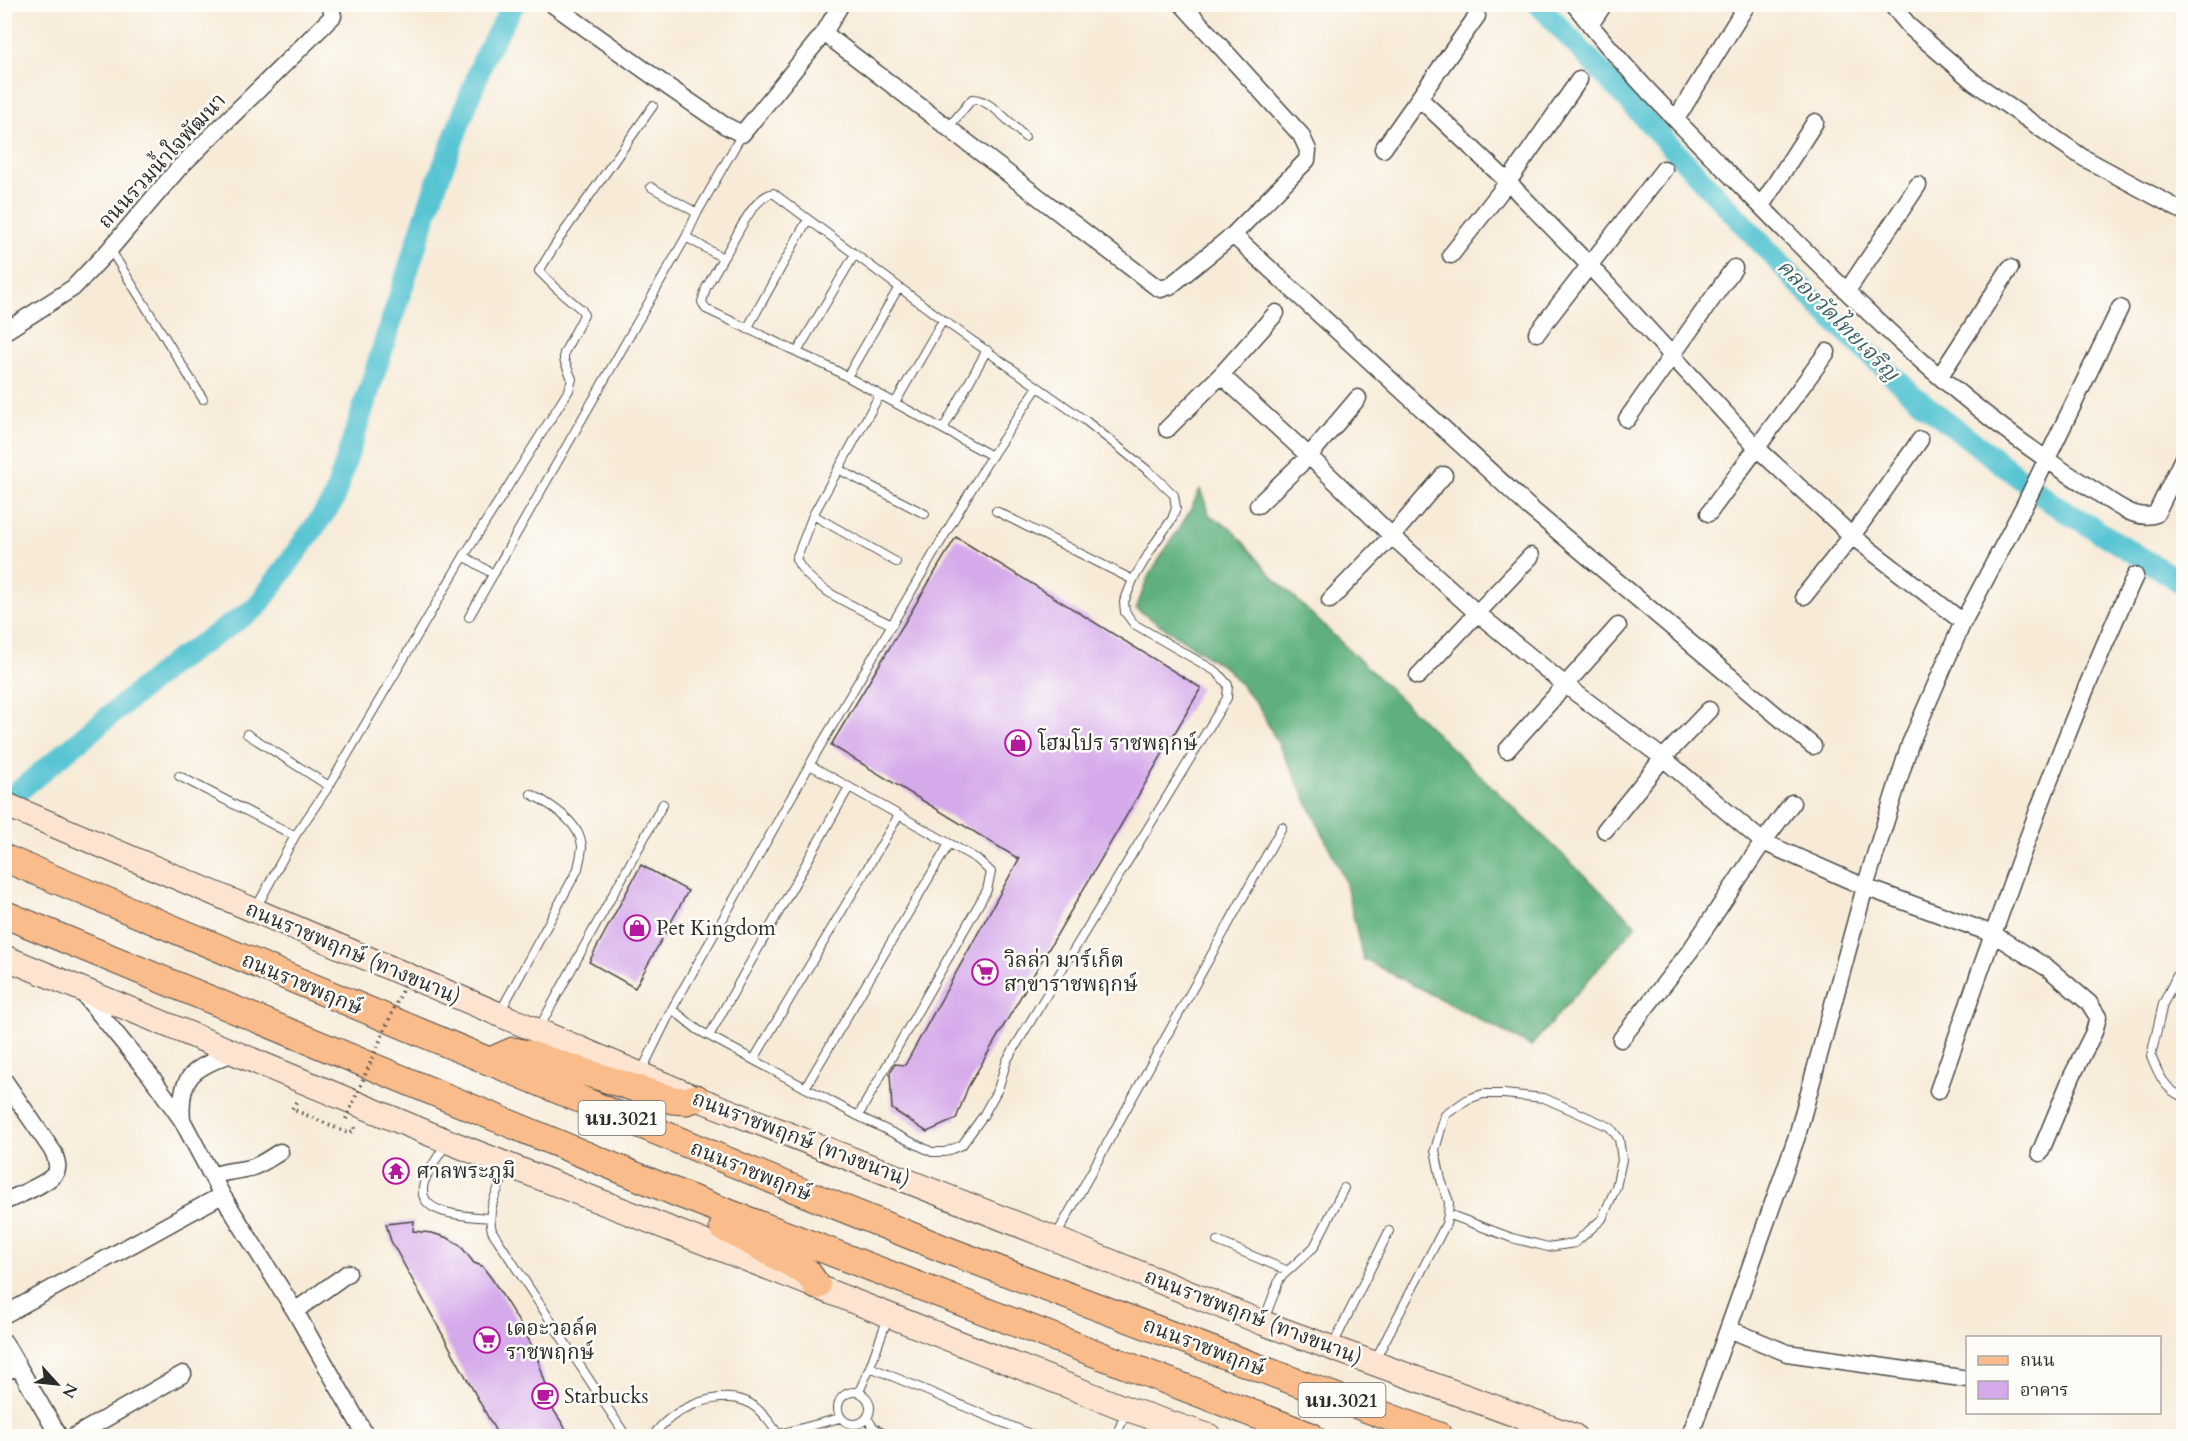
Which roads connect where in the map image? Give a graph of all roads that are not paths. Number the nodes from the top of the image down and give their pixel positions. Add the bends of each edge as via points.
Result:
1 (330, 4) edge
2 (552, 4) edge
3 (841, 4) edge
4 (1182, 4) edge
5 (1574, 4) edge
6 (1604, 4) edge
7 (1891, 4) edge
8 (1746, 6) dead end
9 (1477, 16) dead end
10 (1590, 25) junction
11 (824, 33) junction
12 (1579, 80) dead end
13 (1419, 98) junction
14 (653, 106) dead end
15 (1676, 119) junction
16 (1815, 122) dead end
17 (948, 128) junction
18 (742, 134) junction
19 (1025, 137) dead end
20 (1383, 148) dead end
21 (1664, 169) dead end
22 (1508, 182) junction
23 (1918, 185) dead end
24 (651, 187) dead end
25 (1761, 206) junction
26 (2184, 212) edge
27 (697, 213) junction
28 (808, 219) junction
29 (1233, 235) junction
30 (686, 237) junction
31 (110, 249) junction
32 (855, 254) junction
33 (1451, 255) dead end
34 (723, 258) junction
35 (1589, 265) junction
36 (1734, 268) dead end
37 (2010, 268) dead end
38 (899, 288) junction
39 (1847, 291) junction
40 (2120, 308) dead end
41 (1276, 314) dead end
42 (942, 320) junction
43 (747, 329) junction
44 (4, 332) edge
45 (1537, 333) dead end
46 (987, 350) junction
47 (797, 352) junction
48 (1827, 352) dead end
49 (1672, 357) junction
50 (1221, 375) junction
51 (1940, 376) junction
52 (847, 377) junction
53 (1037, 388) junction
54 (879, 396) junction
55 (1358, 398) dead end
56 (203, 399) dead end
57 (896, 403) junction
58 (1628, 419) dead end
59 (943, 429) junction
60 (1167, 429) dead end
61 (1920, 440) dead end
62 (1757, 448) junction
63 (992, 456) junction
64 (1310, 456) junction
65 (2184, 456) edge
66 (2042, 467) junction
67 (838, 470) junction
68 (1444, 475) dead end
69 (1258, 505) dead end
70 (996, 511) dead end
71 (1709, 513) dead end
72 (925, 514) dead end
73 (813, 515) junction
74 (1392, 536) junction
75 (1852, 536) junction
76 (464, 556) junction
77 (1531, 556) dead end
78 (897, 562) dead end
79 (493, 574) junction
80 (2135, 576) dead end
81 (1133, 580) junction
82 (1804, 596) dead end
83 (1330, 600) dead end
84 (1477, 613) junction
85 (470, 617) dead end
86 (1963, 622) junction
87 (892, 625) junction
88 (1618, 626) dead end
89 (1418, 676) dead end
90 (1564, 684) junction
91 (1709, 710) dead end
92 (247, 734) dead end
93 (1813, 746) dead end
94 (1507, 750) dead end
95 (1663, 758) junction
96 (810, 765) junction
97 (179, 776) dead end
98 (329, 786) junction
99 (849, 787) junction
100 (531, 794) dead end
101 (1792, 803) dead end
102 (4, 804) edge
103 (663, 804) dead end
104 (899, 815) junction
105 (1282, 827) dead end
106 (1605, 830) dead end
107 (296, 836) junction
108 (1763, 842) junction
109 (949, 844) junction
110 (4, 858) edge
111 (1865, 887) junction
112 (254, 911) junction
113 (4, 914) edge
114 (1993, 934) junction
115 (4, 957) edge
116 (2184, 962) edge
117 (79, 988) junction
118 (672, 1010) junction
119 (499, 1015) junction
120 (538, 1032) junction
121 (710, 1036) junction
122 (1621, 1039) dead end
123 (236, 1052) junction
124 (754, 1059) junction
125 (488, 1062) junction
126 (640, 1074) junction
127 (4, 1080) edge
128 (805, 1088) junction
129 (1938, 1091) dead end
130 (2184, 1097) edge
131 (696, 1098) junction
132 (858, 1116) junction
133 (182, 1120) junction
134 (447, 1141) junction
135 (280, 1152) dead end
136 (2040, 1153) dead end
137 (509, 1165) junction
138 (212, 1176) junction
139 (1344, 1188) dead end
140 (222, 1195) junction
141 (682, 1195) junction
142 (4, 1202) edge
143 (1448, 1214) junction
144 (489, 1218) junction
145 (1389, 1231) dead end
146 (1055, 1239) junction
147 (1217, 1241) dead end
148 (1286, 1270) junction
149 (348, 1273) dead end
150 (817, 1287) junction
151 (295, 1311) junction
152 (890, 1314) junction
153 (4, 1315) edge
154 (1263, 1323) junction
155 (1729, 1329) junction
156 (4, 1342) edge
157 (1331, 1348) junction
158 (1373, 1364) junction
159 (870, 1367) junction
160 (11, 1369) edge
161 (183, 1374) dead end
162 (1966, 1379) edge
163 (859, 1392) junction
164 (1127, 1409) junction
165 (840, 1418) junction
166 (867, 1418) junction
167 (775, 1435) edge
168 (59, 1437) edge
169 (75, 1437) edge
170 (366, 1437) edge
171 (626, 1437) edge
172 (653, 1437) edge
173 (887, 1437) edge
174 (1035, 1437) edge
175 (1116, 1437) edge
176 (1209, 1437) edge
177 (1311, 1437) edge
178 (1439, 1437) edge
179 (1574, 1437) edge
180 (1690, 1437) edge

1 - 31 street, ถนนรวมน้ำใจพัฒนา via 333,16 178,169
2 - 18 street
3 - 11 street
4 - 29 street via 1301,135 1308,150 1307,160
5 - 10 street
6 - 10 street
7 - 26 street via 1911,28 1975,83 2082,157
8 - 15 street
9 - 13 street
10 - 15 street
11 - 17 street
11 - 18 street
12 - 22 street
13 - 20 street
13 - 22 street
14 - 76 lane via 539,271 584,315 564,352 572,379 569,390
15 - 25 street
16 - 25 street
17 - 19 lane via 965,105 978,99
17 - 29 street via 1161,289
18 - 27 lane
21 - 35 street
22 - 33 street
22 - 35 street
23 - 39 street
24 - 27 lane
25 - 39 street
27 - 30 lane
28 - 32 lane
28 - 34 lane via 773,193 765,195
28 - 43 lane
29 - 93 street via 1530,508
30 - 34 lane
30 - 79 lane
31 - 44 street, ถนนรวมน้ำใจพัฒนา via 73,288
31 - 56 lane
32 - 38 lane
32 - 47 lane
34 - 43 lane via 706,288 703,306
35 - 45 street
35 - 49 street
36 - 49 street
37 - 51 street
38 - 42 lane
38 - 52 lane
39 - 51 street
40 - 66 street
41 - 50 street
42 - 46 lane
42 - 57 lane
43 - 47 lane
46 - 53 lane
46 - 59 lane
47 - 52 lane
48 - 62 street
49 - 58 street
49 - 62 street
50 - 60 street
50 - 64 street
51 - 66 street
52 - 54 lane
53 - 63 lane
53 - 81 lane via 1086,421 1174,495 1176,508 1172,519
54 - 57 lane
54 - 67 lane
55 - 64 street
57 - 59 lane
59 - 63 lane
61 - 75 street
62 - 71 street
62 - 75 street
63 - 87 lane
64 - 69 street
64 - 74 street
65 - 66 street via 2156,514 2148,517 2124,509
66 - 86 street
67 - 72 lane
67 - 73 lane
68 - 74 street
70 - 81 lane
73 - 78 lane
73 - 87 lane via 796,559 801,570 818,586
74 - 83 street
74 - 84 street
75 - 82 street
75 - 86 street
76 - 79 lane
76 - 98 lane
77 - 84 street
79 - 85 lane
80 - 114 street via 2092,671
81 - 132 lane via 1124,602 1129,618 1217,672 1228,685 1227,698 1007,1060 998,1089 962,1145 932,1152
84 - 89 street
84 - 90 street
86 - 111 street via 1910,744
87 - 96 lane
88 - 90 street
90 - 94 street
90 - 95 street
91 - 95 street
92 - 98 lane
95 - 106 street
95 - 108 street
96 - 99 lane
96 - 118 lane
97 - 107 lane
98 - 107 lane
99 - 104 lane
99 - 121 lane
100 - 119 lane via 551,804 577,830 582,846 578,870
101 - 108 street
102 - 112 main road, ถนนราชพฤกษ์ (ทางขนาน) / นบ.3021
103 - 120 lane
104 - 109 lane
104 - 124 lane
105 - 146 lane
107 - 112 lane
108 - 111 street
108 - 122 street via 1690,951
109 - 128 lane
109 - 132 lane via 977,859 991,872 987,890
110 - 125 main road, ถนนราชพฤกษ์ / นบ.3021
111 - 114 street
111 - 155 street via 1797,1136
112 - 119 main road, ถนนราชพฤกษ์ (ทางขนาน) / นบ.3021
113 - 141 main road, นบ.3021
114 - 129 street
114 - 136 street via 2049,969 2089,1003 2098,1017
115 - 117 main road
116 - 130 lane via 2163,1004 2151,1056 2166,1085
117 - 123 main road
117 - 133 street
118 - 121 lane
118 - 126 lane
119 - 120 main road, ถนนราชพฤกษ์ (ทางขนาน) / นบ.3021
120 - 126 main road, ถนนราชพฤกษ์ (ทางขนาน) / นบ.3021
121 - 124 lane
123 - 133 street via 203,1065 192,1074 180,1098
123 - 134 main road
124 - 128 lane
125 - 131 main road via 513,1051 672,1100
125 - 178 main road, ถนนราชพฤกษ์ / นบ.3021 via 944,1249
126 - 131 main road, ถนนราชพฤกษ์ (ทางขนาน) / นบ.3021
127 - 142 street via 54,1153 58,1165 55,1174 45,1181
128 - 132 lane
131 - 146 main road, ถนนราชพฤกษ์ (ทางขนาน) / นบ.3021
133 - 138 street
134 - 137 main road
134 - 144 lane via 424,1184 424,1198 444,1212
135 - 138 street via 259,1165
137 - 144 lane
137 - 150 main road
138 - 140 street
139 - 148 lane via 1314,1247
140 - 151 street
140 - 153 street
141 - 150 main road via 701,1216 807,1272
141 - 177 main road, นบ.3021
143 - 143 lane via 1548,1247 1575,1243 1602,1219 1616,1187 1622,1160 1619,1139 1610,1127 1544,1098 1483,1094 1468,1099 1445,1115 1435,1150 1449,1202
143 - 158 lane
144 - 171 lane via 500,1245
145 - 157 lane
146 - 154 main road, ถนนราชพฤกษ์ (ทางขนาน) / นบ.3021
147 - 148 lane
148 - 154 lane
149 - 151 street
150 - 152 main road
151 - 170 street
152 - 159 lane
152 - 164 main road
154 - 157 main road, ถนนราชพฤกษ์ (ทางขนาน) / นบ.3021
155 - 162 street via 1786,1353
155 - 180 street
156 - 160 street
157 - 158 main road, ถนนราชพฤกษ์ (ทางขนาน) / นบ.3021
158 - 179 main road, ถนนราชพฤกษ์ (ทางขนาน) / นบ.3021
159 - 163 lane
159 - 174 lane
160 - 168 street
161 - 169 street
163 - 165 lane via 840,1398
163 - 166 lane via 870,1406
164 - 175 lane
164 - 176 main road
165 - 166 lane via 853,1425
165 - 167 lane
166 - 173 lane
167 - 172 lane via 770,1423 746,1402 719,1398 685,1409 669,1419

